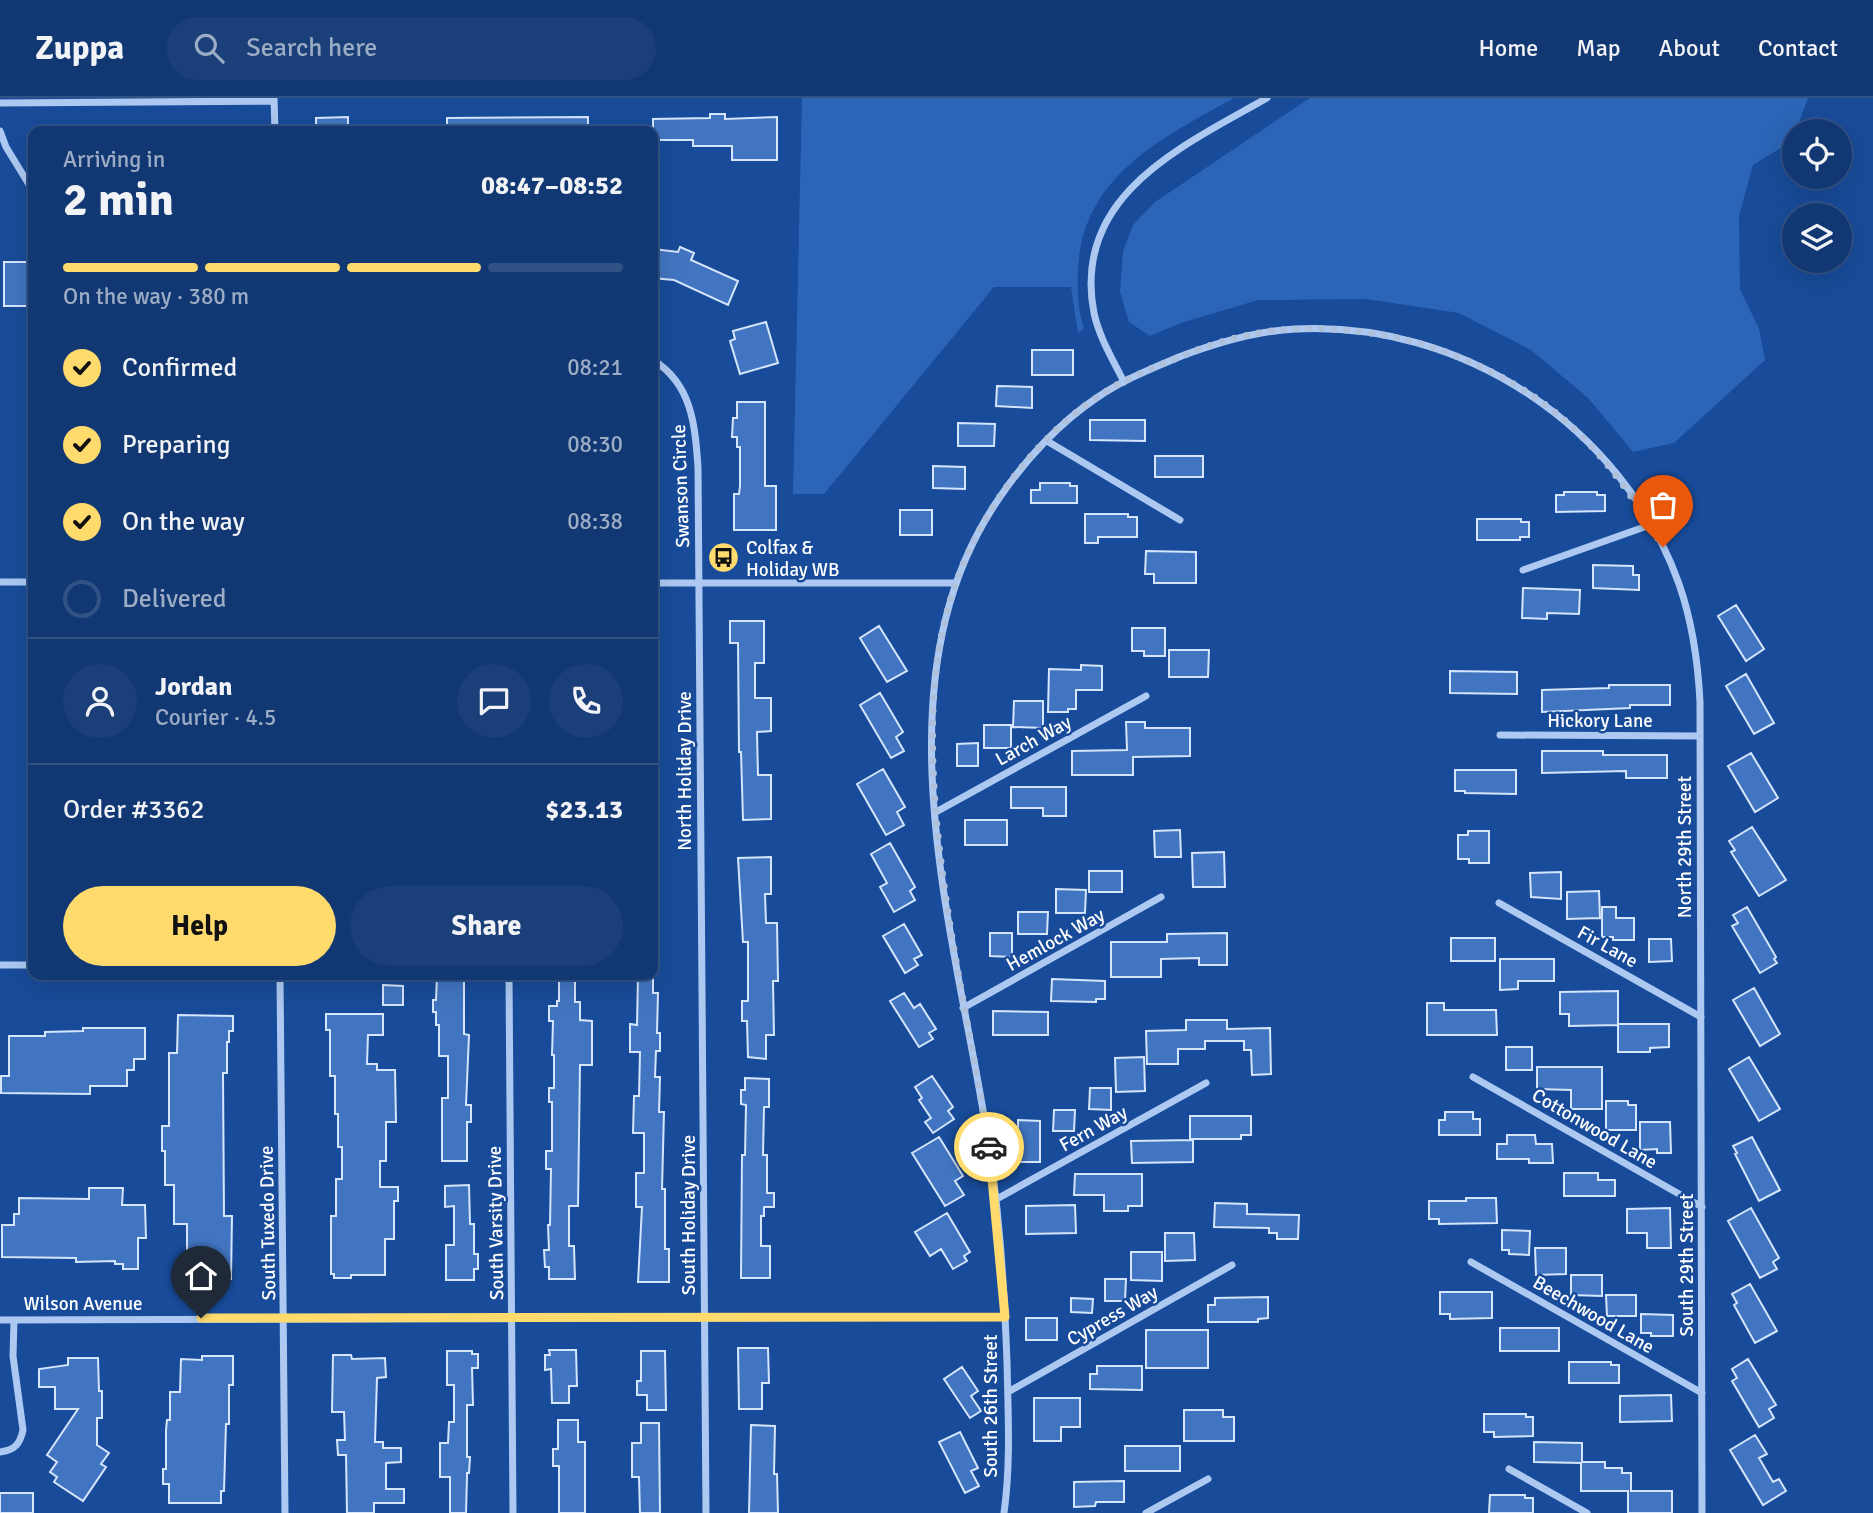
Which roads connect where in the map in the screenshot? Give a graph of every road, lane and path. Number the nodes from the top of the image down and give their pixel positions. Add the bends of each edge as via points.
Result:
1 (1267, 98) edge
2 (274, 99) edge
3 (0, 103) edge
4 (275, 126) edge
5 (0, 131) edge
6 (28, 183) edge
7 (658, 364) edge
8 (1124, 382) junction
9 (1047, 441) junction
10 (1180, 520) dead end
11 (1650, 525) junction
12 (1523, 570) dead end
13 (0, 582) edge
14 (28, 582) edge
15 (658, 583) edge
16 (956, 583) junction
17 (698, 584) junction
18 (1146, 696) dead end
19 (1500, 735) dead end
20 (1700, 736) junction
21 (936, 812) junction
22 (1161, 897) dead end
23 (1499, 903) dead end
24 (701, 958) joint
25 (0, 965) edge
26 (28, 965) edge
27 (280, 980) edge
28 (509, 980) edge
29 (963, 1008) junction
30 (1701, 1017) junction
31 (1473, 1077) dead end
32 (1206, 1083) dead end
33 (995, 1200) junction
34 (1702, 1207) junction
35 (1471, 1262) dead end
36 (1232, 1265) dead end
37 (704, 1317) junction
38 (1005, 1317) junction
39 (284, 1318) junction
40 (512, 1318) junction
41 (0, 1320) edge
42 (14, 1320) junction
43 (1008, 1392) junction
44 (1702, 1393) junction
45 (0, 1452) edge
46 (1509, 1469) dead end
47 (1208, 1479) dead end
48 (285, 1513) edge
49 (513, 1513) edge
50 (706, 1513) edge
51 (1004, 1513) edge
52 (1146, 1513) edge
53 (1587, 1513) edge
54 (1702, 1513) edge

1 - 8 street via 1158,162 1108,216 1093,262 1092,294 1102,337
2 - 3 street
2 - 4 street
5 - 6 street
7 - 17 street, Swanson Circle via 678,382 696,430
8 - 9 street, South 26th Street via 1096,398
8 - 11 street, North 29th Street via 1211,344 1252,335 1296,329 1360,331 1404,339 1449,352 1526,391 1605,459
9 - 10 street
9 - 16 street, South 26th Street via 1000,496 976,535
11 - 12 street
11 - 20 street, North 29th Street via 1679,584 1688,618 1699,677
13 - 14 street
15 - 17 street
16 - 17 street
16 - 21 street, South 26th Street via 933,684
17 - 24 street, North Holiday Drive
18 - 21 street, Larch Way
19 - 20 street, Hickory Lane
20 - 30 street, North 29th Street
21 - 29 street, South 26th Street
22 - 29 street, Hemlock Way
23 - 30 street, Fir Lane
24 - 37 street, South Holiday Drive
25 - 26 street
27 - 39 street, South Tuxedo Drive
28 - 40 street, South Varsity Drive
29 - 33 street, South 26th Street via 985,1117
30 - 34 street, South 29th Street
31 - 34 street, Cottonwood Lane
32 - 33 street, Fern Way
33 - 38 street, South 26th Street
34 - 44 street, South 29th Street
35 - 44 street, Beechwood Lane
36 - 43 street, Cypress Way
37 - 38 street, Wilson Avenue
37 - 40 street, Wilson Avenue
37 - 50 street, South Holiday Drive
38 - 43 street, South 26th Street
39 - 40 street, Wilson Avenue
39 - 42 street, Wilson Avenue
39 - 48 street, South Tuxedo Drive
40 - 49 street, South Varsity Drive
41 - 42 street, Wilson Avenue
42 - 45 street via 13,1356 23,1430 15,1448
43 - 51 street, South 26th Street
44 - 54 street, South 29th Street
46 - 53 street
47 - 52 street

